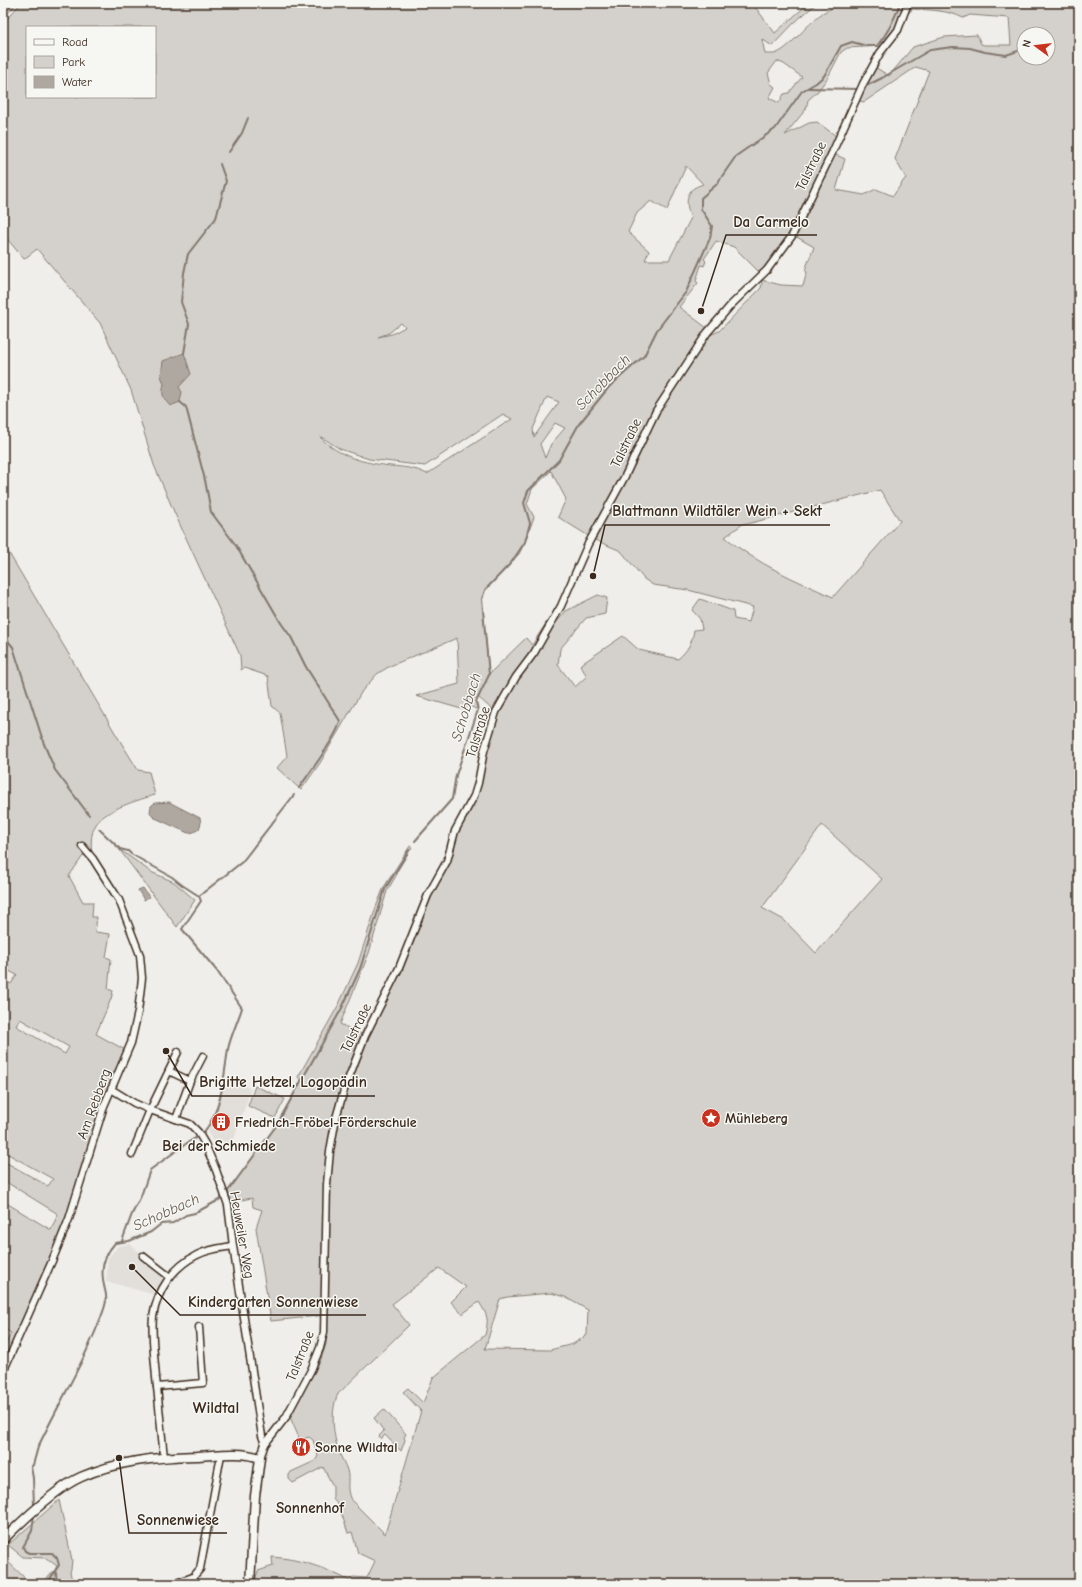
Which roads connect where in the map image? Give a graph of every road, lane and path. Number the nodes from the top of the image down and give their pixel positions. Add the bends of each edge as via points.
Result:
1 (908, 3) edge
2 (82, 846) dead end
3 (178, 1052) dead end
4 (203, 1056) dead end
5 (169, 1071) junction
6 (190, 1081) junction
7 (111, 1088) junction
8 (150, 1110) junction
9 (176, 1119) junction
10 (132, 1154) dead end
11 (233, 1246) junction
12 (143, 1256) dead end
13 (170, 1277) junction
14 (199, 1327) dead end
15 (3, 1372) edge
16 (157, 1386) junction
17 (266, 1444) junction
18 (221, 1455) junction
19 (164, 1457) junction
20 (260, 1458) junction
21 (3, 1540) edge
22 (172, 1584) edge
23 (250, 1584) edge

1 - 17 street, Talstraße via 898,30 880,53 861,87 792,236 767,270 707,333 656,411 588,544 561,606 496,712 474,796 455,831 447,861 428,895 396,973 365,1036 344,1090 330,1151 327,1184 324,1332 311,1370 286,1417
2 - 7 street, Am Rebberg via 119,900 140,956 142,978 134,1033
3 - 5 street
4 - 6 street
5 - 6 street
5 - 8 street
6 - 9 street
7 - 8 street, Heuweiler Weg
7 - 15 street, Am Rebberg via 69,1219
8 - 9 street, Heuweiler Weg
8 - 10 street
9 - 11 street, Heuweiler Weg via 190,1124 205,1144 226,1199
11 - 13 street via 198,1254
11 - 17 street, Heuweiler Weg via 262,1436
12 - 13 street
13 - 16 street via 164,1285 153,1318
14 - 16 street via 203,1383
16 - 19 street
17 - 20 street, Talstraße
18 - 19 street
18 - 20 street
18 - 22 street via 200,1569 193,1576
19 - 21 street via 120,1463 80,1478 57,1492
20 - 23 street, Talstraße

